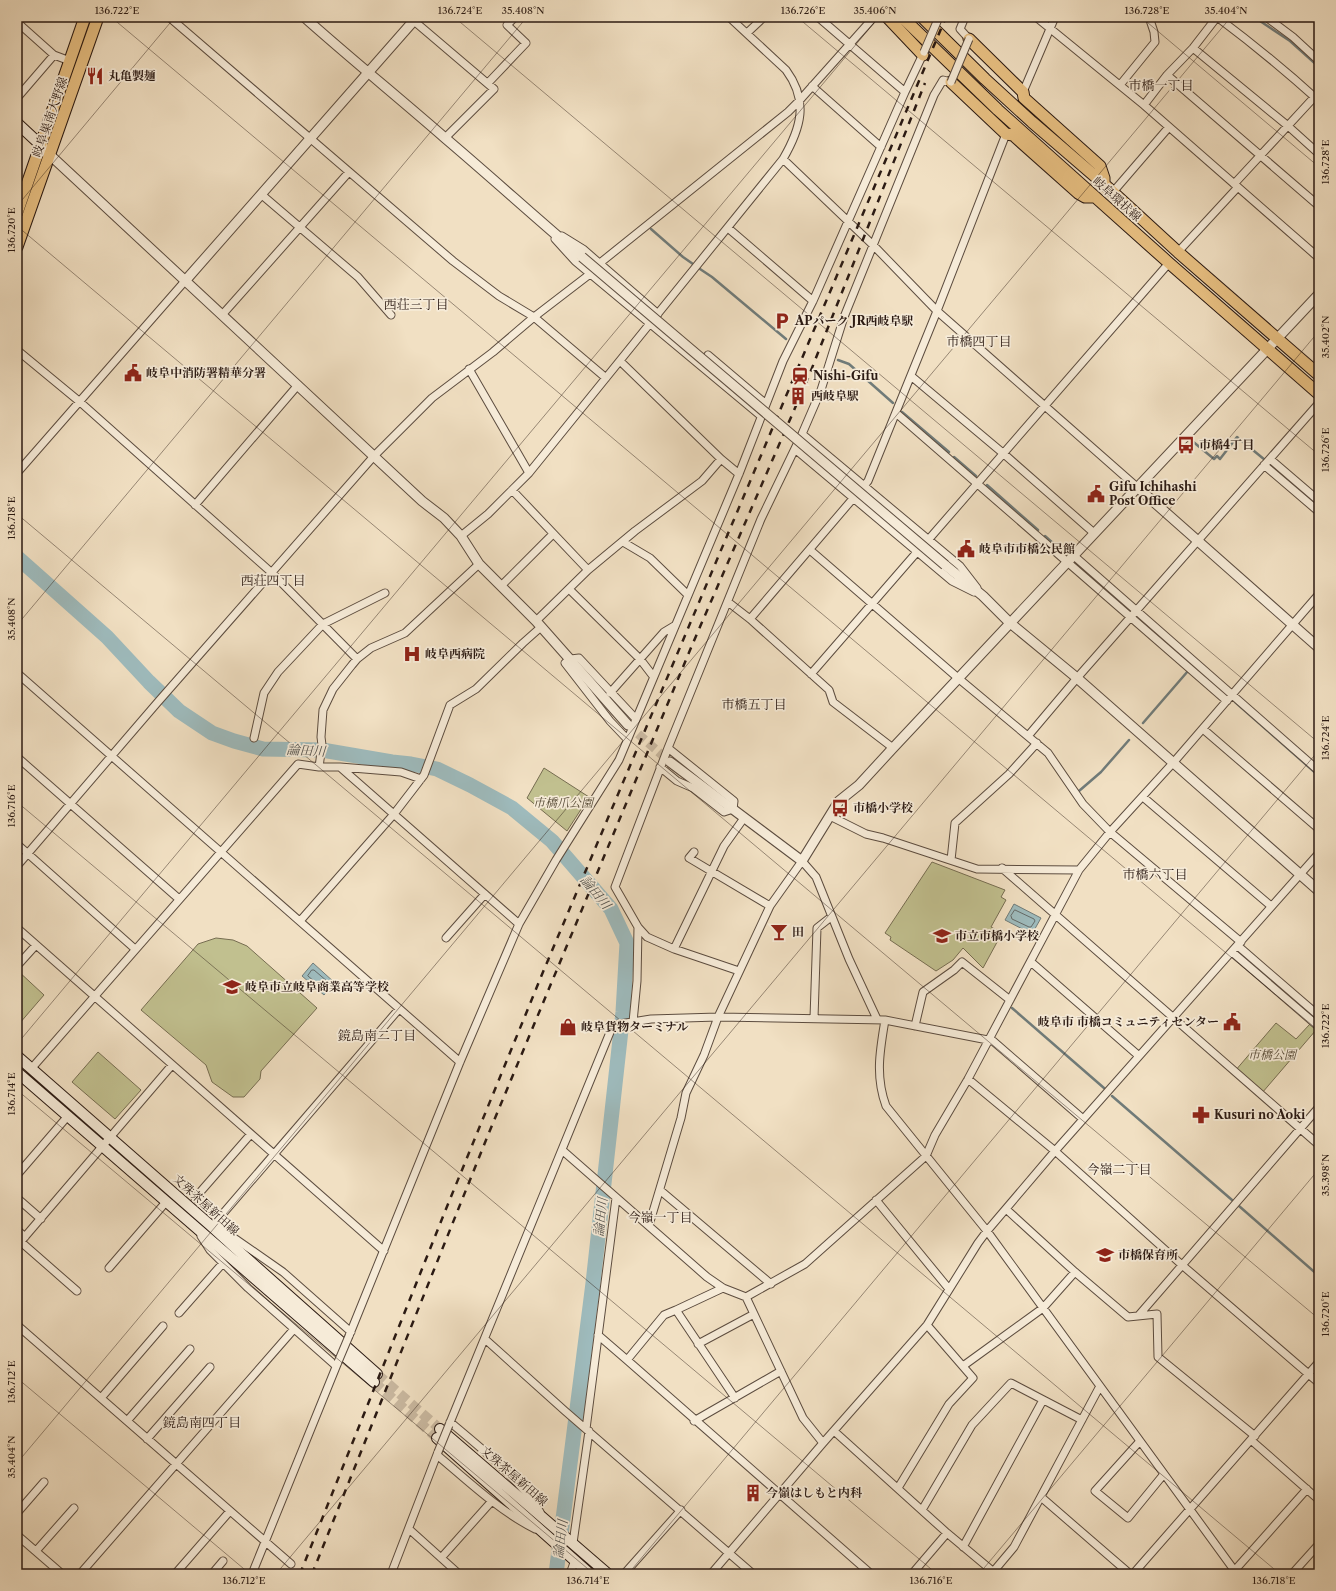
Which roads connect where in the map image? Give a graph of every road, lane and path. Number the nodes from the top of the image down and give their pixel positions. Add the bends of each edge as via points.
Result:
1 (86, 17) edge
2 (98, 17) edge
3 (169, 17) edge
4 (304, 17) edge
5 (515, 17) edge
6 (729, 17) edge
7 (764, 17) edge
8 (818, 17) edge
9 (874, 17) edge
10 (887, 17) edge
11 (902, 17) edge
12 (922, 17) edge
13 (940, 17) edge
14 (965, 17) edge
15 (1036, 17) edge
16 (1055, 17) edge
17 (1149, 17) edge
18 (1217, 17) edge
19 (1266, 17) edge
20 (415, 19) edge
21 (17, 22) edge
22 (1050, 27) junction
23 (747, 33) junction
24 (969, 39) junction
25 (849, 44) junction
26 (1193, 48) junction
27 (924, 53) junction
28 (54, 55) junction
29 (70, 61) junction
30 (1319, 61) edge
31 (368, 74) junction
32 (1167, 75) junction
33 (951, 82) junction
34 (488, 83) junction
35 (812, 86) junction
36 (1120, 86) junction
37 (905, 92) junction
38 (1023, 92) junction
39 (1317, 97) edge
40 (17, 98) edge
41 (800, 101) junction
42 (1144, 105) junction
43 (17, 123) edge
44 (1288, 126) junction
45 (1169, 127) junction
46 (1006, 134) junction
47 (446, 138) junction
48 (311, 139) junction
49 (41, 145) junction
50 (881, 147) junction
51 (1319, 154) edge
52 (50, 155) junction
53 (1261, 155) junction
54 (783, 159) junction
55 (349, 172) junction
56 (1236, 185) junction
57 (1109, 188) junction
58 (262, 195) junction
59 (1094, 197) junction
60 (1319, 206) edge
61 (17, 213) edge
62 (540, 222) junction
63 (849, 222) junction
64 (300, 227) junction
65 (728, 228) junction
66 (874, 246) junction
67 (17, 247) edge
68 (1178, 252) junction
69 (1318, 254) edge
70 (1169, 263) junction
71 (600, 264) junction
72 (590, 274) junction
73 (185, 281) junction
74 (1319, 294) edge
75 (813, 301) junction
76 (937, 311) junction
77 (658, 314) junction
78 (222, 315) junction
79 (391, 315) dead end
80 (534, 317) junction
81 (650, 324) junction
82 (1277, 339) junction
83 (17, 350) edge
84 (1267, 350) junction
85 (708, 355) dead end
86 (620, 361) junction
87 (469, 369) junction
88 (1319, 375) edge
89 (911, 376) junction
90 (606, 378) junction
91 (298, 385) junction
92 (1319, 394) edge
93 (80, 402) junction
94 (1319, 403) edge
95 (766, 404) junction
96 (1045, 406) junction
97 (896, 413) junction
98 (761, 416) junction
99 (802, 434) junction
100 (795, 449) junction
101 (1004, 454) junction
102 (374, 456) junction
103 (1270, 459) junction
104 (721, 460) junction
105 (1264, 465) junction
106 (17, 473) edge
107 (529, 473) junction
108 (740, 474) junction
109 (978, 484) junction
110 (864, 485) junction
111 (1138, 488) junction
112 (512, 490) junction
113 (854, 498) junction
114 (1319, 501) edge
115 (195, 504) junction
116 (1319, 512) edge
117 (1094, 533) junction
118 (553, 534) junction
119 (461, 536) junction
120 (929, 539) junction
121 (1198, 541) junction
122 (623, 542) junction
123 (810, 550) junction
124 (917, 552) junction
125 (1070, 558) junction
126 (479, 564) junction
127 (588, 570) junction
128 (272, 573) junction
129 (501, 586) junction
130 (570, 590) junction
131 (384, 593) dead end
132 (1319, 594) edge
133 (688, 595) junction
134 (984, 596) junction
135 (728, 602) junction
136 (872, 604) junction
137 (1137, 611) junction
138 (1130, 618) junction
139 (750, 619) junction
140 (1009, 622) junction
141 (323, 624) junction
142 (539, 624) junction
143 (1293, 625) junction
144 (675, 626) junction
145 (1319, 648) edge
146 (356, 659) junction
147 (571, 659) junction
148 (640, 659) junction
149 (17, 673) edge
150 (811, 674) junction
151 (654, 676) junction
152 (958, 678) junction
153 (1077, 678) junction
154 (610, 692) junction
155 (1232, 695) junction
156 (1227, 701) junction
157 (636, 719) junction
158 (628, 725) tunnel mouth
159 (1203, 729) junction
160 (1028, 736) junction
161 (254, 738) dead end
162 (626, 739) junction
163 (1037, 743) junction
164 (668, 748) junction
165 (893, 748) junction
166 (17, 757) edge
167 (112, 757) junction
168 (670, 762) tunnel mouth
169 (1173, 763) junction
170 (319, 764) junction
171 (340, 767) junction
172 (660, 767) junction
173 (1319, 771) edge
174 (423, 777) junction
175 (1143, 797) junction
176 (71, 804) junction
177 (733, 809) junction
178 (394, 814) junction
179 (830, 816) junction
180 (744, 818) junction
181 (1319, 829) edge
182 (1110, 832) junction
183 (17, 844) edge
184 (221, 852) junction
185 (694, 852) dead end
186 (1319, 853) edge
187 (28, 854) junction
188 (951, 860) junction
189 (802, 861) junction
190 (17, 866) edge
191 (1002, 868) junction
192 (1079, 870) junction
193 (711, 871) junction
194 (1300, 875) junction
195 (1319, 891) edge
196 (485, 894) junction
197 (180, 899) junction
198 (770, 906) junction
199 (1271, 906) junction
200 (1055, 916) junction
201 (831, 917) junction
202 (300, 921) junction
203 (519, 924) junction
204 (638, 927) junction
205 (17, 928) edge
206 (446, 938) dead end
207 (36, 944) junction
208 (1240, 944) junction
209 (136, 949) junction
210 (674, 949) junction
211 (1232, 952) junction
212 (1030, 962) junction
213 (17, 966) edge
214 (739, 971) junction
215 (94, 997) junction
216 (1010, 1000) junction
217 (399, 1009) junction
218 (1319, 1016) edge
219 (718, 1017) junction
220 (1174, 1017) junction
221 (814, 1018) junction
222 (881, 1020) junction
223 (633, 1022) junction
224 (915, 1026) junction
225 (1319, 1027) edge
226 (988, 1040) junction
227 (17, 1056) edge
228 (1139, 1056) junction
229 (460, 1062) junction
230 (172, 1066) junction
231 (31, 1069) junction
232 (17, 1072) edge
233 (968, 1079) junction
234 (1319, 1107) edge
235 (67, 1117) junction
236 (1083, 1119) junction
237 (1300, 1129) junction
238 (250, 1134) junction
239 (110, 1139) junction
240 (1319, 1145) edge
241 (103, 1147) junction
242 (562, 1150) junction
243 (1055, 1151) junction
244 (273, 1155) junction
245 (926, 1156) junction
246 (17, 1175) edge
247 (661, 1191) junction
248 (614, 1196) junction
249 (17, 1198) edge
250 (195, 1198) dead end
251 (876, 1200) junction
252 (166, 1202) junction
253 (1006, 1209) junction
254 (41, 1219) junction
255 (212, 1224) junction
256 (650, 1225) junction
257 (197, 1229) junction
258 (17, 1230) edge
259 (987, 1231) junction
260 (21, 1242) edge
261 (384, 1251) junction
262 (223, 1263) junction
263 (1182, 1265) junction
264 (108, 1268) dead end
265 (1075, 1272) junction
266 (770, 1284) junction
267 (723, 1288) junction
268 (949, 1289) junction
269 (77, 1291) dead end
270 (746, 1297) junction
271 (1043, 1308) junction
272 (676, 1310) junction
273 (179, 1313) dead end
274 (754, 1314) junction
275 (1139, 1315) junction
276 (17, 1325) edge
277 (927, 1325) junction
278 (163, 1326) dead end
279 (294, 1329) junction
280 (350, 1334) junction
281 (598, 1335) junction
282 (485, 1339) junction
283 (698, 1344) junction
284 (190, 1349) dead end
285 (626, 1360) junction
286 (1319, 1362) edge
287 (337, 1364) junction
288 (963, 1366) junction
289 (210, 1367) dead end
290 (781, 1372) junction
291 (1308, 1374) junction
292 (1319, 1383) edge
293 (1100, 1386) junction
294 (101, 1398) junction
295 (734, 1398) junction
296 (1043, 1400) junction
297 (1082, 1420) junction
298 (127, 1421) junction
299 (694, 1421) junction
300 (444, 1428) junction
301 (588, 1430) junction
302 (834, 1430) junction
303 (147, 1438) junction
304 (1253, 1438) junction
305 (1140, 1441) junction
306 (823, 1443) junction
307 (438, 1453) junction
308 (176, 1464) junction
309 (1164, 1474) junction
310 (44, 1482) dead end
311 (898, 1488) junction
312 (1307, 1489) junction
313 (780, 1494) junction
314 (1041, 1497) junction
315 (1319, 1500) edge
316 (491, 1502) junction
317 (74, 1508) dead end
318 (680, 1510) junction
319 (922, 1510) junction
320 (1190, 1510) junction
321 (230, 1511) junction
322 (17, 1513) edge
323 (409, 1529) junction
324 (947, 1533) junction
325 (17, 1535) edge
326 (546, 1535) junction
327 (265, 1542) junction
328 (572, 1542) junction
329 (1319, 1544) edge
330 (963, 1547) junction
331 (36, 1552) junction
332 (729, 1552) junction
333 (441, 1558) junction
334 (572, 1558) junction
335 (223, 1561) dead end
336 (291, 1564) dead end
337 (1236, 1572) edge
338 (994, 1573) edge
339 (62, 1574) edge
340 (80, 1574) edge
341 (175, 1574) edge
342 (212, 1574) edge
343 (252, 1574) edge
344 (391, 1574) edge
345 (459, 1574) edge
346 (570, 1574) edge
347 (590, 1574) edge
348 (608, 1574) edge
349 (624, 1574) edge
350 (710, 1574) edge
351 (753, 1574) edge
352 (871, 1574) edge
353 (912, 1574) edge
354 (1130, 1574) edge
355 (1133, 1574) edge
356 (1292, 1574) edge

1 - 29 main road, 岐阜巣南大野線
2 - 52 main road, 岐阜巣南大野線
3 - 48 street
4 - 31 street
5 - 34 street via 508,25 526,43
6 - 23 street
7 - 23 street
8 - 25 street
9 - 25 street
10 - 27 main road
11 - 59 main road, 岐阜環状線 via 998,110
12 - 57 main road, 岐阜環状線 via 985,79
13 - 27 street, bridge
14 - 24 street via 960,29
15 - 22 street
16 - 22 street
17 - 36 street via 1155,42
18 - 26 street
18 - 39 street
19 - 30 street
20 - 31 street
20 - 34 street
21 - 28 street
22 - 36 street
22 - 38 street
23 - 41 street via 786,70 798,91
24 - 33 street, bridge
24 - 38 main road
25 - 35 street
25 - 37 street
26 - 32 street
26 - 44 street
27 - 37 street
28 - 29 street
28 - 40 street
29 - 49 main road, 岐阜巣南大野線
31 - 47 street
31 - 48 street
32 - 42 street
32 - 53 street
33 - 46 main road
33 - 66 street via 943,80 934,95
34 - 47 street via 494,89
35 - 41 street
35 - 50 street
36 - 42 street
37 - 50 street
38 - 57 main road via 1024,98 1100,166
39 - 44 street
41 - 54 street via 800,119 794,140
41 - 71 street
42 - 45 street
43 - 49 main road
44 - 51 street
44 - 53 street
45 - 56 street
45 - 57 street
46 - 59 main road via 1013,135 1078,193 1085,197
46 - 76 street
47 - 62 street
48 - 55 street
48 - 58 street
49 - 52 main road
49 - 61 main road, 岐阜巣南大野線
50 - 63 street
52 - 67 main road, 岐阜巣南大野線
52 - 73 street
53 - 56 street
53 - 60 street
54 - 63 street
54 - 65 street
55 - 64 street
55 - 80 street via 453,262 499,296
56 - 68 street
56 - 69 street
57 - 68 main road, 岐阜環状線
58 - 64 street
58 - 73 street
59 - 70 main road, 岐阜環状線
62 - 71 street via 583,249
62 - 72 street
62 - 134 street, bridge
63 - 66 street
63 - 75 street
64 - 78 street
64 - 79 street via 358,277
65 - 75 street
65 - 77 street
66 - 76 street
66 - 99 street via 844,317 826,378
68 - 82 main road, 岐阜環状線
70 - 84 main road, 岐阜環状線
70 - 96 street
71 - 77 street
72 - 80 street
72 - 81 street
73 - 78 street
73 - 93 street
74 - 82 street
75 - 95 street via 786,354
76 - 89 street
76 - 96 street
77 - 81 street
78 - 91 street
80 - 87 street via 494,352
80 - 90 street
81 - 86 street
81 - 98 street
82 - 84 street
82 - 88 main road, 岐阜環状線
83 - 93 street
84 - 92 main road, 岐阜環状線
84 - 111 street
85 - 95 street
86 - 90 street
86 - 104 street
87 - 102 street via 432,398
87 - 107 street
89 - 97 street
89 - 101 street
90 - 107 street
91 - 102 street
91 - 115 street
93 - 106 street
93 - 115 street
94 - 103 street
95 - 98 street
96 - 101 street
96 - 111 street
97 - 109 street
97 - 110 street via 868,481
98 - 108 street
99 - 100 street
99 - 110 street
100 - 113 street
100 - 135 street via 761,519
101 - 109 street
101 - 117 street
102 - 119 street
102 - 128 street
103 - 105 street
103 - 114 street
104 - 108 street
104 - 122 street via 702,481
105 - 116 street
105 - 121 street
107 - 112 street
108 - 133 street
109 - 120 street
109 - 125 street
110 - 113 street
110 - 120 street
111 - 117 street
111 - 121 street
112 - 118 street
112 - 119 street
113 - 123 street
113 - 124 street
115 - 128 street
117 - 125 street
118 - 127 street
118 - 129 street
119 - 126 street
120 - 134 street via 960,566
121 - 137 street
121 - 143 street
122 - 127 street
122 - 133 street via 650,558
123 - 136 street
123 - 139 street
124 - 134 street via 952,581
124 - 136 street
125 - 137 street
125 - 138 street
125 - 140 street
126 - 129 street
126 - 146 street via 405,633 371,648
127 - 130 street
128 - 141 street
128 - 167 street
129 - 142 street
130 - 142 street
130 - 148 street
131 - 141 street
132 - 143 street
133 - 144 street
134 - 140 street
135 - 139 street
135 - 164 street
136 - 150 street
136 - 152 street
137 - 138 street
137 - 155 street
138 - 153 street
138 - 156 street
139 - 150 street
140 - 152 street
140 - 153 street
141 - 146 street
141 - 161 street via 278,672 264,694
142 - 147 street
142 - 174 street via 476,690 450,705
143 - 145 street
143 - 155 street
144 - 148 street via 664,632
144 - 151 street
146 - 170 street via 333,689 323,710
147 - 154 street via 579,658
147 - 158 street
147 - 162 street via 566,664
148 - 151 street
148 - 154 street
149 - 167 street
150 - 165 street via 829,690 833,702
151 - 157 street
152 - 160 street
152 - 165 street
153 - 160 street
153 - 169 street
154 - 157 street
155 - 156 street
155 - 173 street
156 - 159 street
157 - 162 street
159 - 169 street
159 - 181 street
160 - 163 street
162 - 203 street via 619,760
163 - 182 street via 1048,753 1083,804
163 - 188 street via 1009,774 956,823
164 - 172 street
164 - 177 street via 734,801
165 - 179 street via 859,785 839,801
166 - 176 street
167 - 176 street
167 - 184 street
168 - 177 street
169 - 175 street
169 - 194 street
170 - 171 street
170 - 184 street via 298,764
171 - 174 street via 401,772
171 - 178 street
172 - 177 street via 724,812
172 - 204 street via 615,887
174 - 178 street
175 - 182 street
175 - 199 street
176 - 187 street
176 - 197 street
177 - 180 street
178 - 196 street
178 - 202 street
179 - 188 street via 866,834
179 - 189 street
180 - 189 street
180 - 193 street via 724,846
182 - 192 street
182 - 208 street
183 - 187 street
184 - 197 street
184 - 202 street
185 - 193 street via 689,858
186 - 194 street
187 - 190 street
187 - 209 street
188 - 191 street via 977,869
189 - 198 street
189 - 201 street via 816,877
191 - 192 street
191 - 200 street
192 - 200 street
193 - 198 street
193 - 210 street
194 - 195 street
194 - 199 street
196 - 203 street
196 - 206 street
197 - 209 street
198 - 214 street
199 - 208 street
200 - 212 street
200 - 220 street
201 - 221 street via 817,928
201 - 222 street
202 - 217 street
203 - 229 street
204 - 210 street via 647,937
204 - 223 street
205 - 207 street
207 - 213 street
207 - 215 street
208 - 211 street
208 - 218 street
209 - 215 street
210 - 214 street
211 - 220 street
211 - 225 street
212 - 216 street
212 - 228 street
214 - 219 street
215 - 230 street
215 - 231 street
216 - 224 street via 962,962 923,992
216 - 226 street
217 - 229 street
217 - 244 street
219 - 221 street
219 - 223 street
219 - 247 street via 686,1093
220 - 228 street
220 - 237 street
221 - 222 street
222 - 224 street
222 - 245 street via 878,1062 881,1094 886,1106
223 - 242 street via 613,1025
224 - 226 street
226 - 233 street
226 - 236 street via 993,1041
227 - 231 main road, 文殊茶屋新田線
228 - 236 street
229 - 261 street
230 - 238 street
230 - 239 street
231 - 239 main road, 文殊茶屋新田線
232 - 235 main road, 文殊茶屋新田線
233 - 243 street
233 - 245 street via 935,1135
234 - 237 street
235 - 241 main road, 文殊茶屋新田線
235 - 246 street
236 - 243 street
237 - 240 street
237 - 263 street
238 - 244 street
238 - 250 street
239 - 241 street
239 - 255 main road, 文殊茶屋新田線
241 - 252 main road, 文殊茶屋新田線
241 - 254 street
242 - 248 street
242 - 282 street
243 - 253 street
243 - 263 street
244 - 255 street
244 - 261 street
245 - 251 street
245 - 259 street
247 - 256 street
247 - 266 street
248 - 256 street
248 - 281 street
249 - 254 street
251 - 266 street via 805,1264
251 - 268 street
252 - 257 main road, 文殊茶屋新田線
252 - 264 street
253 - 259 street
253 - 265 street
254 - 260 street
255 - 257 main road, 文殊茶屋新田線 via 243,1256 376,1378
255 - 280 street via 283,1272
256 - 267 street via 707,1277
257 - 262 street via 210,1250
258 - 260 street
259 - 268 street
259 - 271 street
260 - 269 street
261 - 280 street
262 - 273 street
262 - 279 street
263 - 275 street
263 - 291 street
265 - 271 street
265 - 275 street via 1128,1317
266 - 270 street
267 - 270 street
267 - 272 street
268 - 277 street
270 - 274 street
271 - 288 street
271 - 293 street
272 - 283 street
272 - 285 street via 664,1316
274 - 283 street
274 - 290 street
275 - 304 street via 1157,1314 1158,1357
276 - 294 street
277 - 288 street
277 - 302 street
278 - 294 street
279 - 287 street
279 - 308 street
280 - 287 street, bridge
281 - 285 street
281 - 301 street
282 - 300 street
282 - 301 street
283 - 295 street
284 - 298 street
285 - 299 street
286 - 291 street
287 - 327 street
288 - 311 street via 974,1378 949,1404
289 - 303 street
290 - 295 street
290 - 306 street via 802,1418
291 - 292 street
291 - 304 street
293 - 297 street
293 - 305 street
294 - 298 street
295 - 299 street
296 - 297 street
296 - 319 street via 1011,1383 972,1425
296 - 330 street
297 - 314 street
298 - 303 street
299 - 313 street
300 - 307 street, bridge
300 - 326 main road, 文殊茶屋新田線
300 - 328 main road, 文殊茶屋新田線
301 - 318 street
301 - 328 street
302 - 306 street
302 - 311 street
303 - 308 street
304 - 312 street
304 - 320 street
305 - 309 street
305 - 309 street via 1095,1491 1128,1518
306 - 313 street
307 - 316 street
307 - 323 street
308 - 321 street
308 - 340 street
309 - 320 street
310 - 322 street
311 - 319 street
312 - 315 street
312 - 337 street
313 - 332 street
313 - 352 street
314 - 338 street via 1014,1547
314 - 354 street
316 - 326 street
316 - 333 street
317 - 331 street
318 - 332 street
318 - 349 street
319 - 324 street
320 - 337 street
320 - 355 street
321 - 327 street
321 - 341 street
323 - 333 street
323 - 344 street
324 - 330 street
324 - 353 street
325 - 331 street
326 - 334 main road, 文殊茶屋新田線
327 - 336 street
327 - 343 street
328 - 348 main road, 文殊茶屋新田線
329 - 356 street
330 - 338 street
331 - 339 street
332 - 350 street
332 - 351 street
333 - 345 street
334 - 346 street
334 - 347 main road, 文殊茶屋新田線
335 - 342 street

